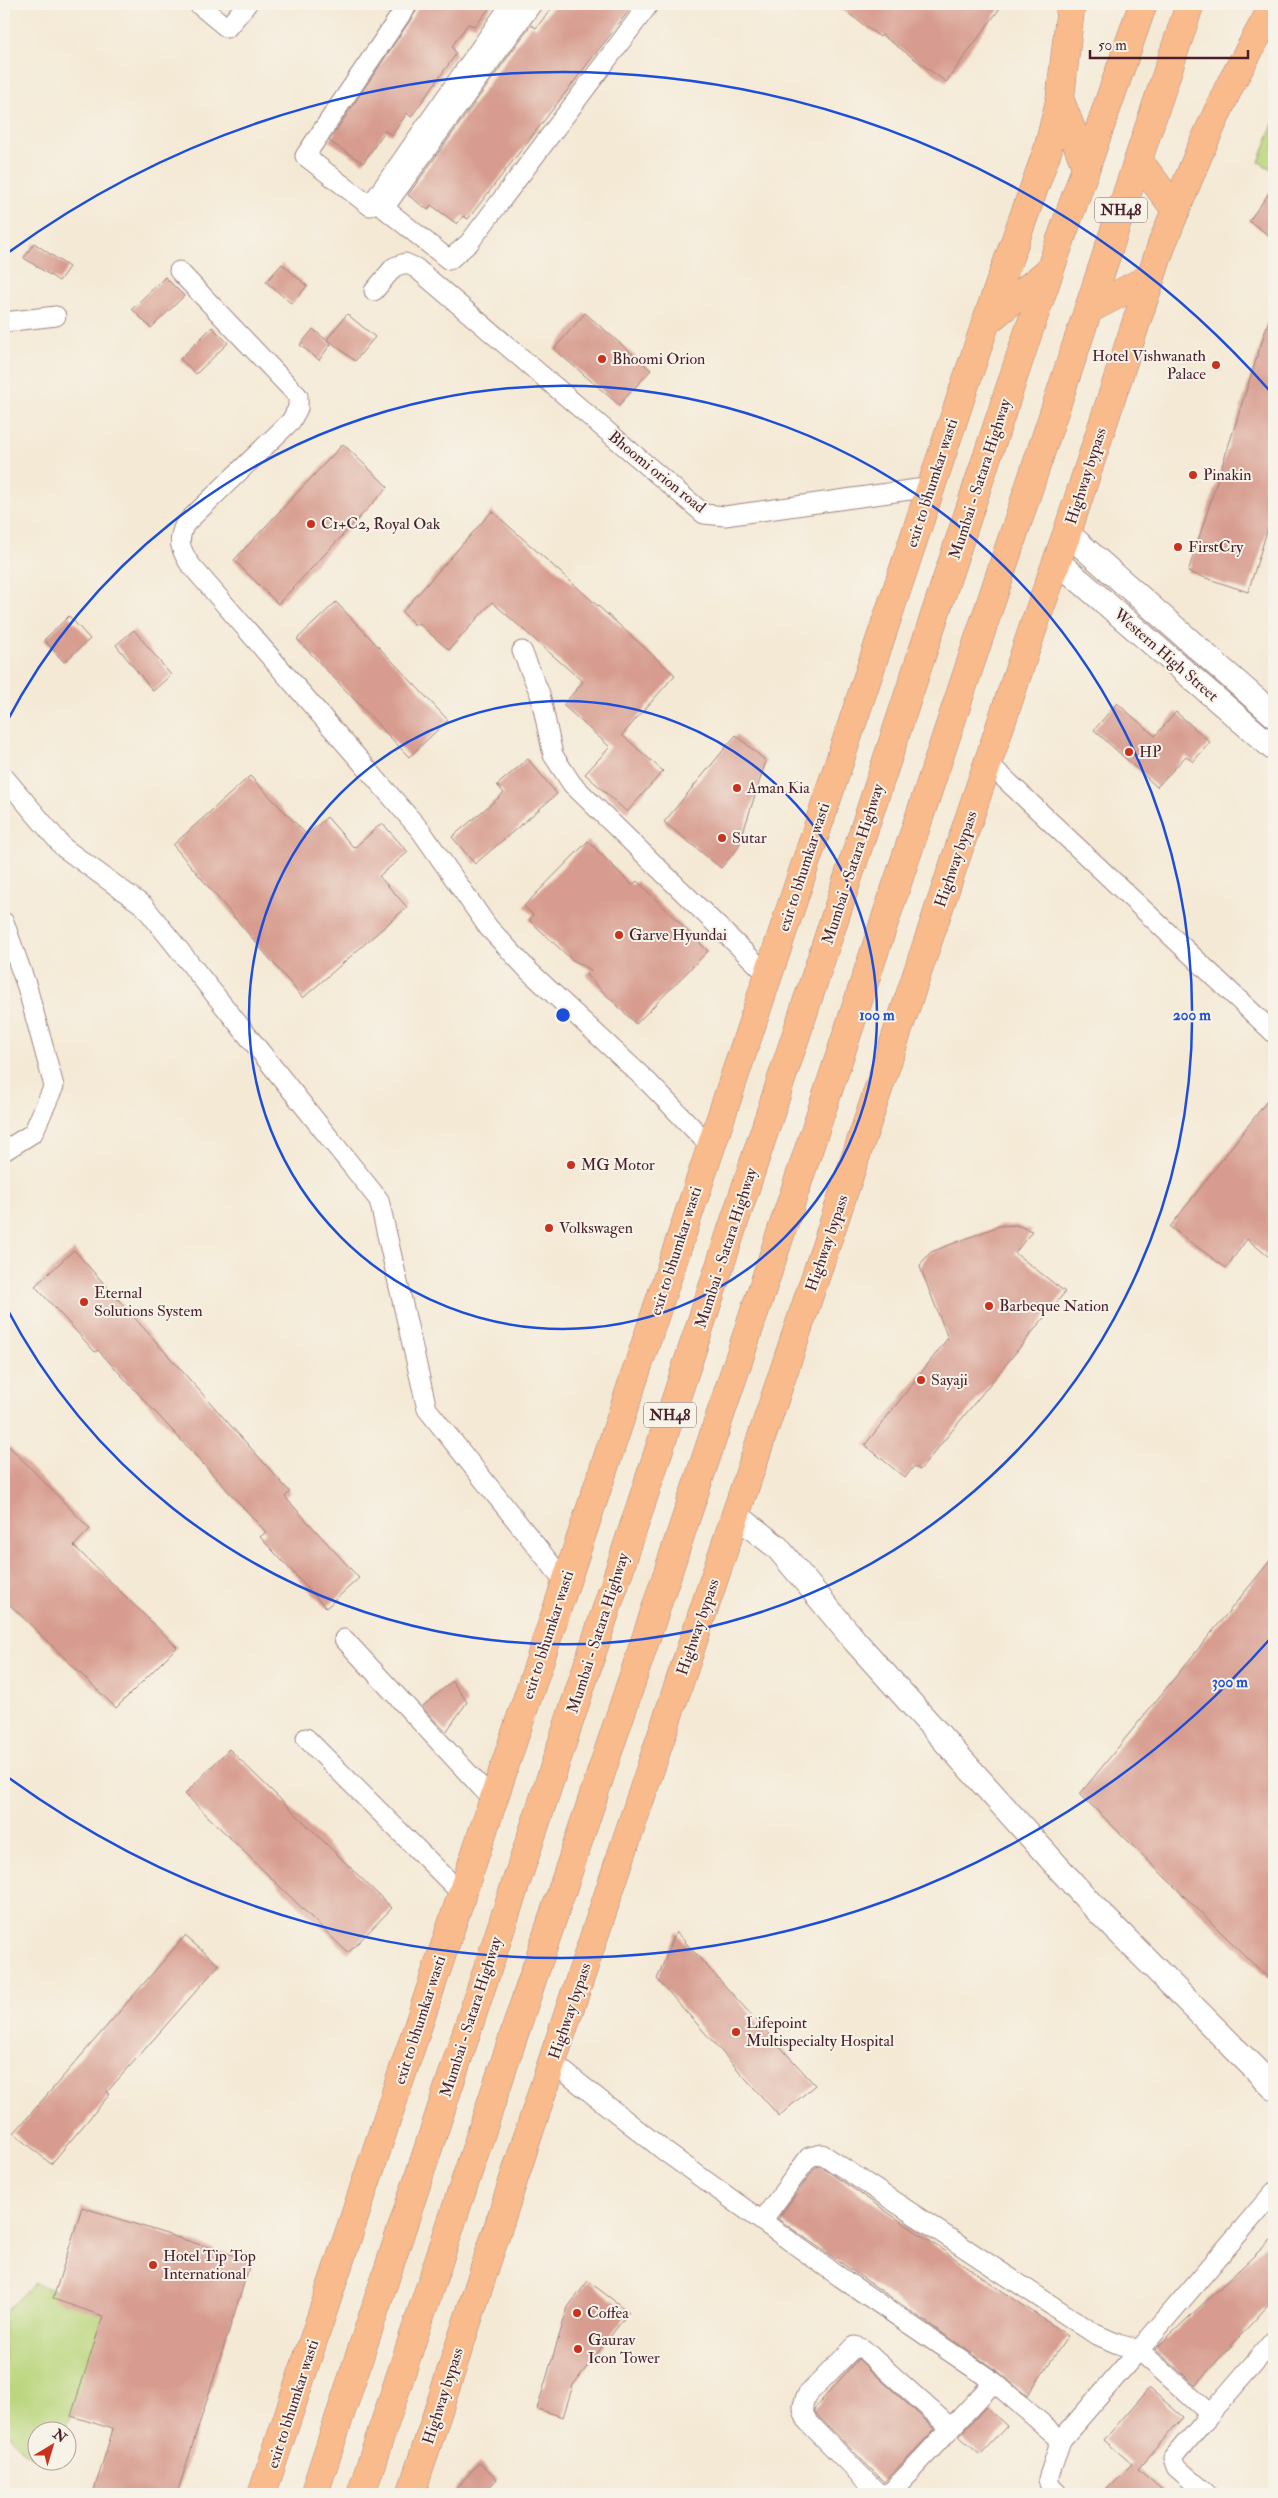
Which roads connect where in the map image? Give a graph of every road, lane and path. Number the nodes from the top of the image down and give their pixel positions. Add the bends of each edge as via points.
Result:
1 (198, 4) edge
2 (247, 4) edge
3 (408, 4) edge
4 (511, 4) edge
5 (532, 4) edge
6 (649, 4) edge
7 (1071, 4) edge
8 (1143, 4) edge
9 (1190, 4) edge
10 (1274, 5) edge
11 (1060, 100) junction
12 (1138, 160) junction
13 (1086, 167) junction
14 (1176, 210) junction
15 (1050, 270) junction
16 (179, 272) dead end
17 (1151, 277) junction
18 (374, 290) dead end
19 (1088, 310) junction
20 (56, 316) dead end
21 (4, 322) edge
22 (986, 322) junction
23 (931, 487) junction
24 (1067, 534) junction
25 (1057, 561) junction
26 (522, 651) dead end
27 (1229, 674) junction
28 (1211, 695) junction
29 (1274, 714) edge
30 (1274, 749) edge
31 (988, 763) junction
32 (4, 777) edge
33 (4, 922) edge
34 (768, 975) junction
35 (1274, 1033) edge
36 (711, 1147) junction
37 (4, 1151) edge
38 (736, 1515) junction
39 (565, 1582) junction
40 (344, 1639) dead end
41 (306, 1738) dead end
42 (493, 1800) junction
43 (462, 1894) junction
44 (552, 2062) junction
45 (1274, 2088) edge
46 (1274, 2192) edge
47 (762, 2221) junction
48 (1274, 2340) edge
49 (1139, 2350) junction
50 (994, 2382) junction
51 (1210, 2414) junction
52 (951, 2428) junction
53 (1061, 2440) junction
54 (262, 2494) edge
55 (314, 2494) edge
56 (361, 2494) edge
57 (412, 2494) edge
58 (1058, 2494) edge
59 (1207, 2494) edge

1 - 2 street via 228,28
3 - 4 street via 305,156 370,206
5 - 6 street via 384,208 449,260 469,243
7 - 11 main road, exit to bhumkar wasti
8 - 13 main road, Mumbai - Satara Highway / NH48
9 - 12 main road, NH48
10 - 14 main road, Highway bypass via 1229,87
11 - 13 main road
11 - 22 main road, exit to bhumkar wasti via 1048,148
12 - 14 main road
12 - 19 main road, NH48
13 - 15 main road, Mumbai - Satara Highway / NH48
14 - 17 main road, Highway bypass
15 - 22 main road
15 - 55 main road, Mumbai - Satara Highway / NH48
16 - 36 street via 298,396 298,408 291,421 184,524 179,538 180,549 420,831 488,927 529,971 650,1084
17 - 19 main road
17 - 24 main road, Highway bypass
18 - 23 street, Bhoomi orion road via 394,267 405,263 416,268 704,514 726,516
19 - 56 main road, NH48
20 - 21 street
22 - 23 main road, exit to bhumkar wasti
23 - 34 main road, exit to bhumkar wasti
24 - 25 main road, Highway bypass
24 - 27 street, Western High Street
25 - 28 street, Western High Street
25 - 31 main road, Highway bypass
26 - 34 street via 540,694 553,755 572,784
27 - 28 street
27 - 29 street, Western High Street
28 - 30 street, Western High Street
31 - 35 street
31 - 38 main road, Highway bypass
32 - 39 street via 64,848 144,906 378,1200 428,1409
33 - 37 street via 27,987 54,1086 33,1133
34 - 36 main road, exit to bhumkar wasti
36 - 39 main road, exit to bhumkar wasti
38 - 44 main road, Highway bypass
38 - 45 street via 777,1548 855,1641 1093,1906
39 - 42 main road, exit to bhumkar wasti
40 - 42 street
41 - 43 street
42 - 43 main road, exit to bhumkar wasti
43 - 54 main road, exit to bhumkar wasti
44 - 47 street via 667,2153
44 - 57 main road, Highway bypass
46 - 49 street
47 - 49 street via 809,2157 822,2154 1095,2334
47 - 50 street
48 - 51 street
49 - 51 street
49 - 53 street
50 - 52 street
50 - 53 street
51 - 59 street via 1173,2458 1176,2467
52 - 52 street via 856,2346 807,2395 803,2403 802,2412 808,2422 877,2492 883,2494 891,2492
53 - 58 street via 1048,2479

